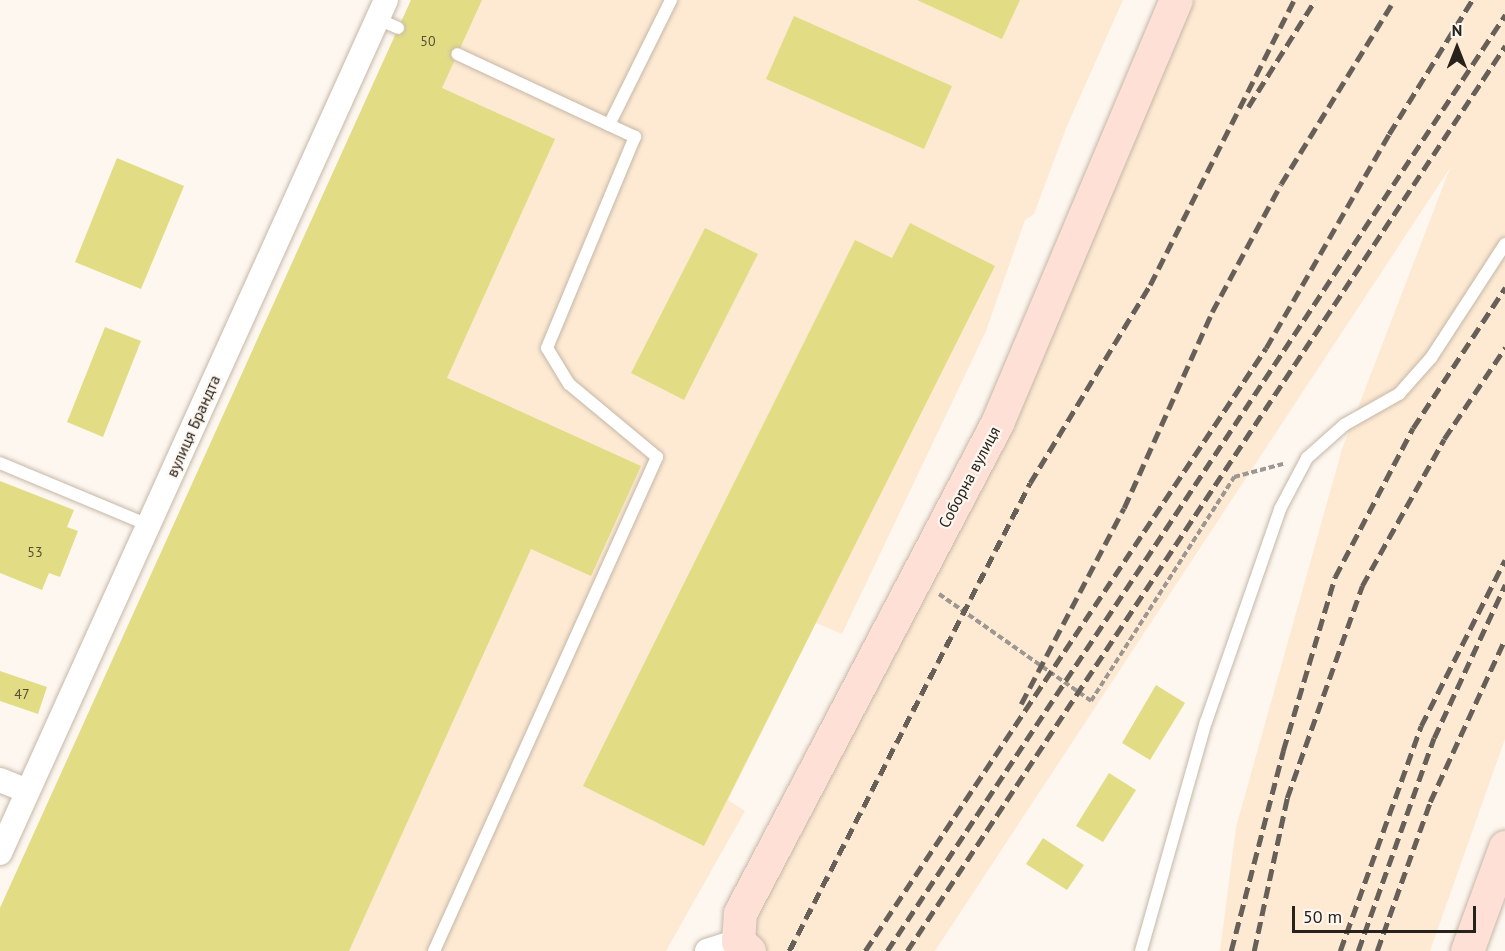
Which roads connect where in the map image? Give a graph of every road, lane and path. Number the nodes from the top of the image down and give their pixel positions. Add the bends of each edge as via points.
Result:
1 (670, 0) edge
2 (1176, 0) edge
3 (387, 16) edge
4 (457, 54) dead end
5 (609, 125) junction
6 (1505, 244) edge
7 (1307, 458) junction
8 (0, 463) edge
9 (148, 525) junction
10 (924, 563) junction
11 (0, 780) edge
12 (27, 791) junction
13 (1505, 847) edge
14 (0, 853) edge
15 (743, 946) edge
16 (434, 951) edge
17 (707, 951) edge
18 (1141, 951) edge
19 (1467, 951) edge

1 - 5 lane
2 - 10 main road, Соборна вулиця via 997,423
3 - 9 street, вулиця Брандта
4 - 5 lane
5 - 16 lane via 635,137 547,348 569,384 657,457
6 - 7 lane via 1431,358 1405,387 1344,425
7 - 10 path via 1234,477 1091,701 935,591
7 - 18 lane via 1280,509 1206,722
8 - 9 lane
9 - 12 street, вулиця Брандта
10 - 15 main road, Соборна вулиця via 740,913
11 - 12 street
12 - 14 street, вулиця Брандта
13 - 19 main road
15 - 17 street

